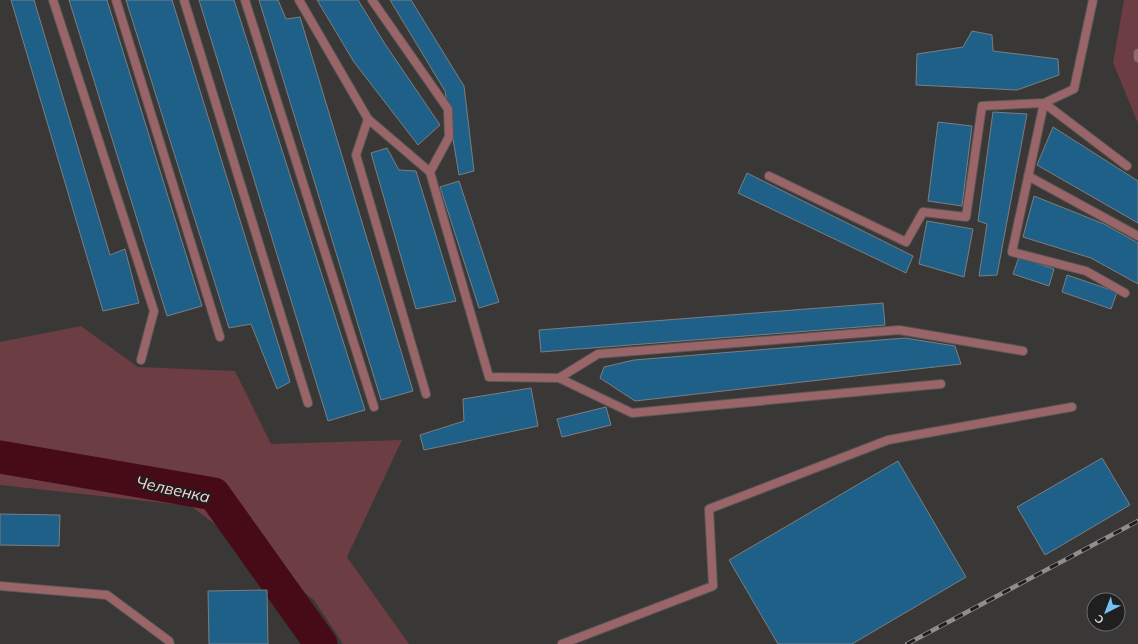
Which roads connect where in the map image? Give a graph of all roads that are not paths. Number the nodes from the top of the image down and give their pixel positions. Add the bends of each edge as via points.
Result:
1 (52, 0) edge
2 (116, 0) edge
3 (184, 0) edge
4 (245, 0) edge
5 (299, 0) edge
6 (372, 0) edge
7 (1093, 0) edge
8 (1138, 53) edge
9 (1138, 58) edge
10 (1044, 103) junction
11 (368, 119) junction
12 (1127, 166) dead end
13 (430, 172) junction
14 (769, 176) dead end
15 (1028, 176) junction
16 (1138, 236) edge
17 (1125, 293) dead end
18 (220, 337) dead end
19 (1023, 351) dead end
20 (141, 360) dead end
21 (559, 378) junction
22 (941, 384) dead end
23 (426, 394) dead end
24 (308, 403) dead end
25 (374, 407) dead end
26 (1072, 407) dead end
27 (0, 586) edge
28 (170, 644) edge
29 (562, 644) edge

1 - 20 lane via 154,311
2 - 18 lane
3 - 24 lane
4 - 25 lane
5 - 11 lane
6 - 13 lane via 448,109 449,137
7 - 10 lane via 1074,89
8 - 9 lane
10 - 12 lane
10 - 14 lane via 982,106 966,217 923,212 906,242
10 - 15 lane
11 - 13 lane
11 - 23 lane via 356,155
13 - 21 lane via 489,377
15 - 16 lane
15 - 17 lane via 1012,252 1086,271
19 - 21 lane via 899,330 598,354
21 - 22 lane via 632,413
26 - 29 lane via 888,440 709,509 713,586
27 - 28 lane via 107,595

